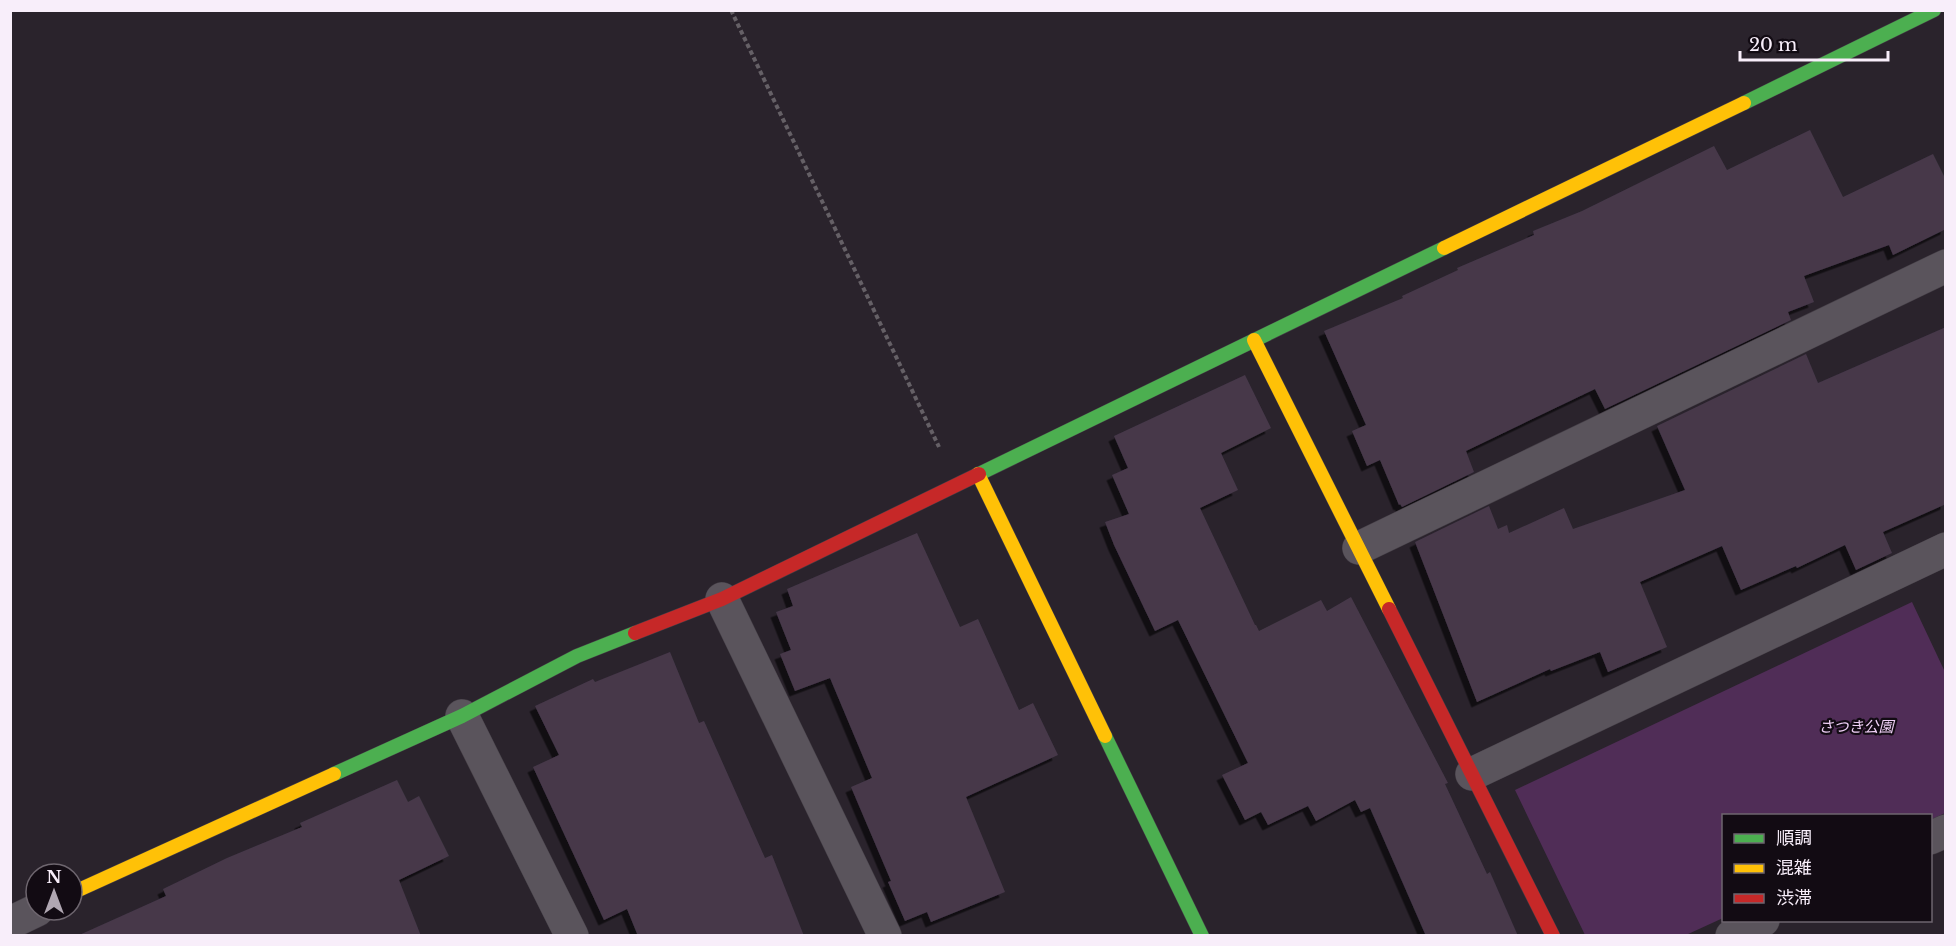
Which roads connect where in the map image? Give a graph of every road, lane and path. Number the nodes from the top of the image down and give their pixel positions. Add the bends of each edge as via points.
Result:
1 (731, 10) edge
2 (1934, 10) edge
3 (1946, 266) edge
4 (1254, 340) junction
5 (978, 474) junction
6 (1359, 548) junction
7 (1946, 549) edge
8 (722, 599) junction
9 (462, 716) junction
10 (1472, 774) junction
11 (1946, 831) edge
12 (1932, 837) edge
13 (84, 888) edge
14 (24, 916) edge
15 (1761, 922) edge
16 (10, 923) edge
17 (572, 936) edge
18 (885, 936) edge
19 (1202, 936) edge
20 (1553, 936) edge
21 (1732, 936) edge

1 - 5 path via 944,456
2 - 4 street
3 - 6 street
4 - 5 street
4 - 6 street
5 - 8 street
5 - 19 street
6 - 10 street
7 - 10 street
8 - 9 street via 578,656
8 - 18 street
9 - 13 street
9 - 17 street
10 - 20 street
11 - 12 street
14 - 16 street
15 - 21 street

